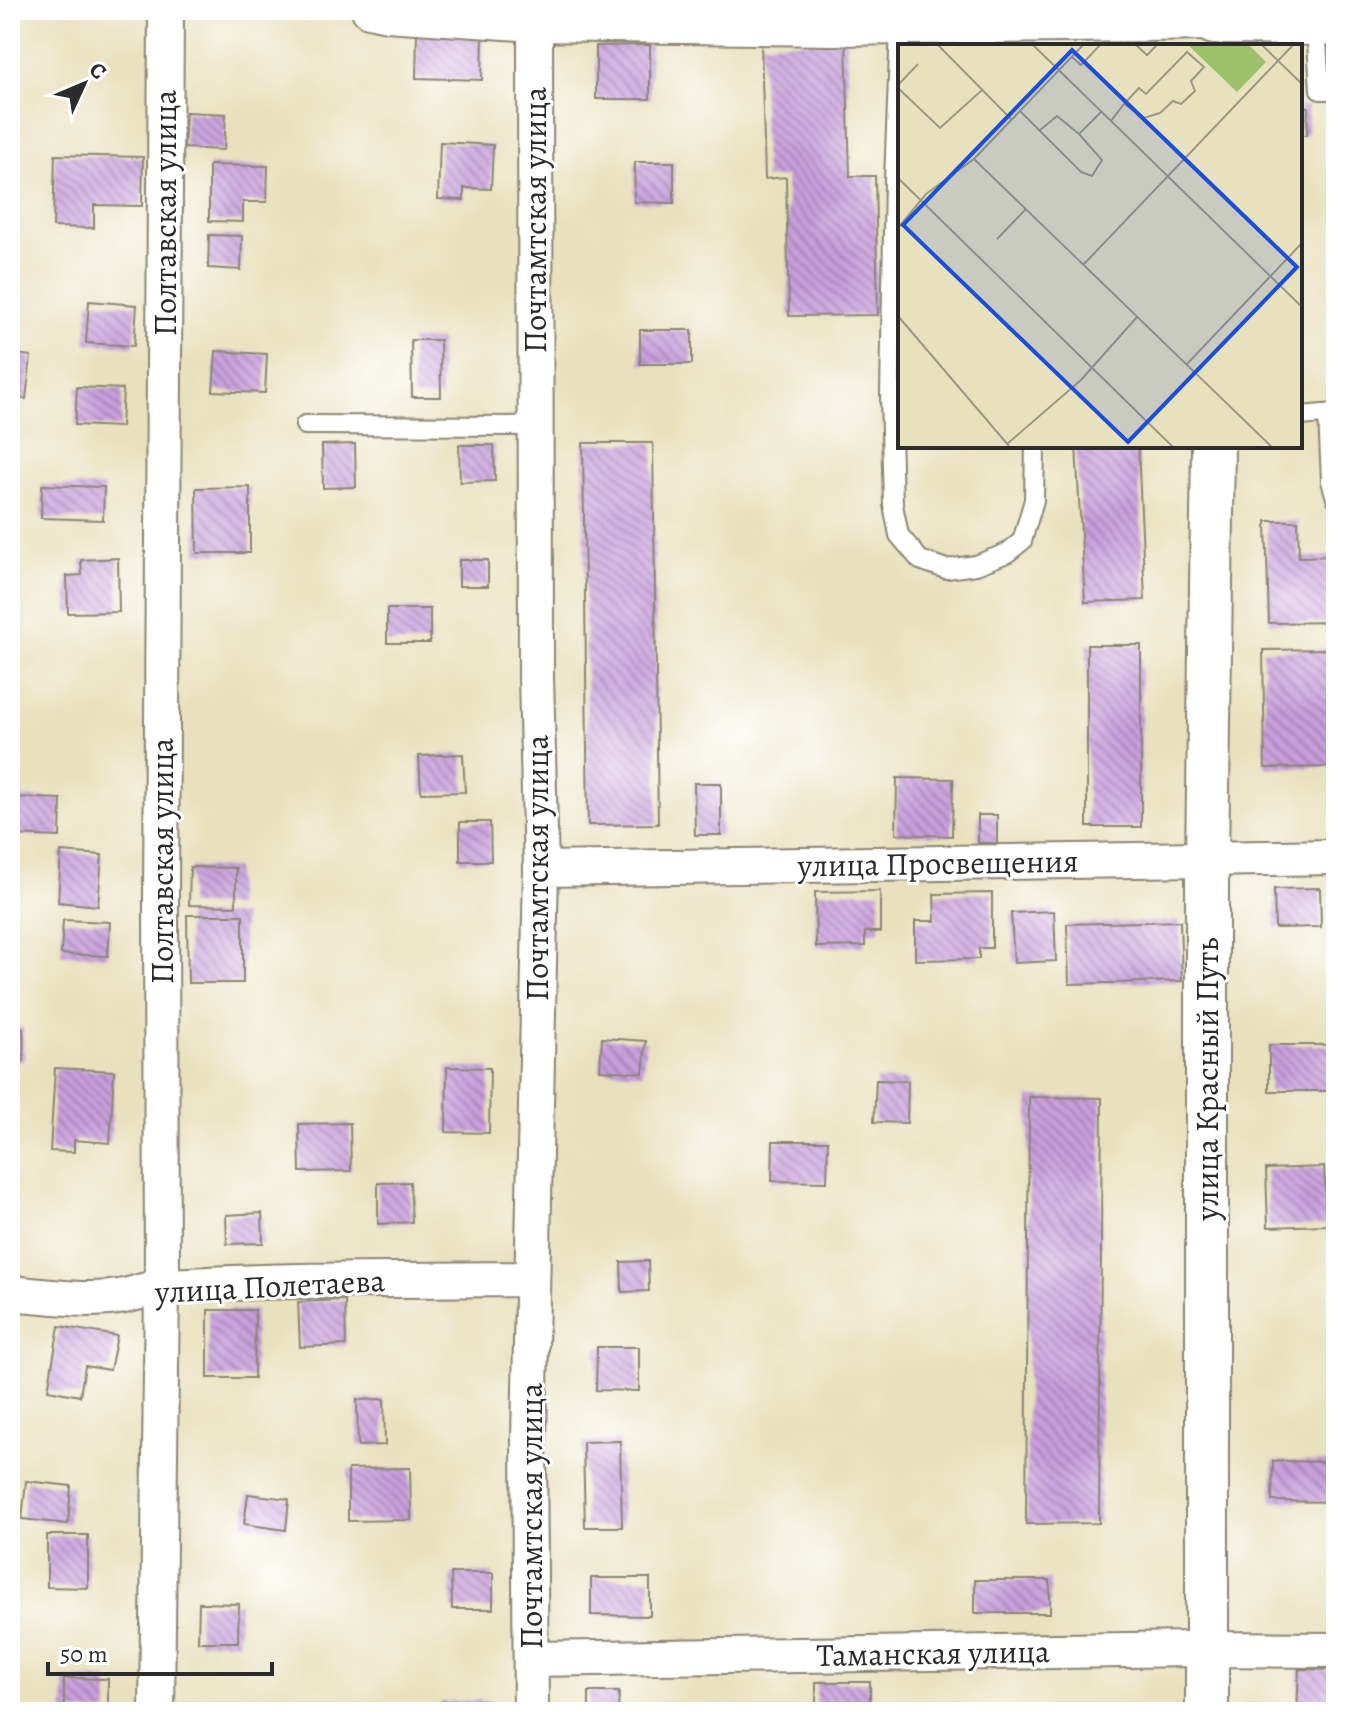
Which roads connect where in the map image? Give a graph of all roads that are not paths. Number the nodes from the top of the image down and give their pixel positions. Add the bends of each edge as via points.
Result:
1 (166, 10) edge
2 (369, 10) edge
3 (834, 19) edge
4 (535, 24) junction
5 (1326, 24) edge
6 (1214, 26) edge
7 (900, 27) junction
8 (900, 44) edge
9 (1336, 90) edge
10 (898, 129) edge
11 (897, 180) edge
12 (1332, 414) edge
13 (1302, 416) edge
14 (305, 425) dead end
15 (535, 426) junction
16 (1035, 448) edge
17 (1213, 448) edge
18 (1336, 498) edge
19 (1336, 857) edge
20 (1207, 859) junction
21 (541, 869) junction
22 (532, 1279) junction
23 (162, 1286) junction
24 (10, 1293) edge
25 (1207, 1649) junction
26 (1336, 1650) edge
27 (531, 1659) junction
28 (157, 1712) edge
29 (531, 1712) edge
30 (1207, 1712) edge

1 - 23 street, Полтавская улица
2 - 4 street
3 - 4 street
3 - 7 street
4 - 15 street, Почтамтская улица
5 - 6 street
5 - 9 lane via 1320,90
6 - 7 street
7 - 8 lane
10 - 11 lane
11 - 16 lane via 890,395 893,505 899,535 920,560 946,569 1007,553 1022,541 1034,500
12 - 13 lane
12 - 18 lane via 1331,481
14 - 15 lane
15 - 21 street, Почтамтская улица
17 - 20 street, улица Красный Путь
19 - 20 street, улица Просвещения
20 - 21 street, улица Просвещения
20 - 25 street, улица Красный Путь
21 - 22 street, Почтамтская улица
22 - 23 street, улица Полетаева
22 - 27 street, Почтамтская улица
23 - 24 street, улица Полетаева via 120,1297
23 - 28 street, Полтавская улица
25 - 26 street, Таманская улица
25 - 27 street, Таманская улица
25 - 30 street, улица Красный Путь
27 - 29 street, Почтамтская улица

